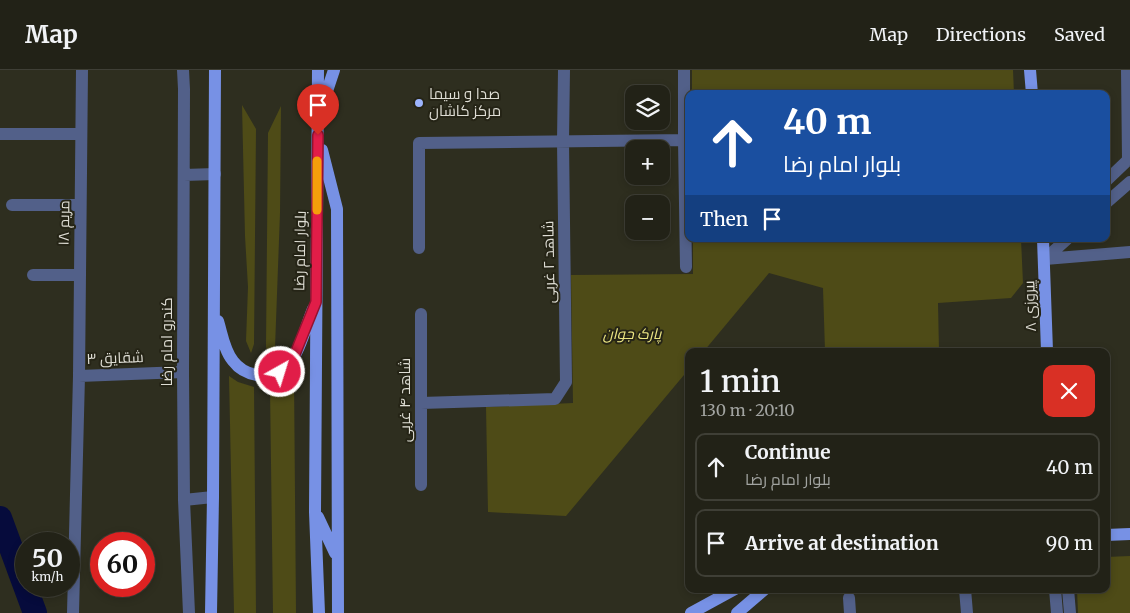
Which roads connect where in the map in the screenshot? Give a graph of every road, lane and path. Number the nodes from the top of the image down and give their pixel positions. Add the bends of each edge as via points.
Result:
1 (82, 70) edge
2 (183, 70) edge
3 (215, 70) edge
4 (318, 70) edge
5 (334, 70) edge
6 (564, 70) edge
7 (684, 70) edge
8 (1030, 70) edge
9 (1127, 70) edge
10 (1032, 90) edge
11 (318, 116) junction
12 (0, 134) edge
13 (81, 134) junction
14 (318, 135) junction
15 (684, 140) junction
16 (564, 141) junction
17 (1129, 159) edge
18 (215, 174) junction
19 (184, 176) junction
20 (1110, 176) edge
21 (1130, 182) edge
22 (1110, 200) edge
23 (685, 204) edge
24 (12, 205) dead end
25 (80, 205) junction
26 (686, 242) edge
27 (1044, 242) edge
28 (1064, 242) edge
29 (420, 248) dead end
30 (1130, 252) edge
31 (1045, 259) junction
32 (686, 267) dead end
33 (33, 275) dead end
34 (80, 275) junction
35 (316, 302) junction
36 (214, 309) junction
37 (421, 314) dead end
38 (1047, 348) edge
39 (183, 372) junction
40 (79, 376) junction
41 (421, 403) junction
42 (421, 486) dead end
43 (213, 497) junction
44 (184, 500) junction
45 (315, 512) junction
46 (1130, 534) edge
47 (1110, 535) edge
48 (338, 558) junction
49 (728, 593) edge
50 (760, 593) edge
51 (965, 593) edge
52 (1055, 593) edge
53 (1068, 593) edge
54 (849, 598) dead end
55 (73, 613) edge
56 (189, 613) edge
57 (210, 613) edge
58 (319, 613) edge
59 (338, 613) edge
60 (691, 613) edge
61 (737, 613) edge
62 (850, 613) edge
63 (967, 613) edge
64 (1057, 613) edge
65 (1070, 613) edge

1 - 13 street, مریم ۱۸
2 - 19 street, کندرو امام رضا
3 - 18 main road
4 - 11 main road, بلوار امام رضا
5 - 11 main road
6 - 16 street, شاهد ۲ غربی
7 - 15 street
8 - 10 main road
9 - 17 street
11 - 14 main road, بلوار امام رضا
12 - 13 street
13 - 25 street, مریم ۱۸
14 - 35 main road, بلوار امام رضا
14 - 48 main road via 338,209
15 - 16 street
15 - 23 street
16 - 29 street via 419,144
16 - 41 street, شاهد ۲ غربی via 566,382 555,399
17 - 20 street
18 - 19 street
18 - 36 main road
19 - 39 street, کندرو امام رضا
21 - 22 street
24 - 25 street
25 - 34 street, مریم ۱۸
26 - 32 street
27 - 31 main road, پیروزی ۸
28 - 31 street
30 - 31 street
31 - 38 main road, پیروزی ۸
33 - 34 street
34 - 40 street, مریم ۱۸
35 - 36 main road via 286,368 266,376 251,374 233,361
35 - 45 main road, بلوار امام رضا
36 - 43 main road
37 - 41 street, شاهد ۴ غربی
39 - 40 street, شقایق ۳
39 - 44 street, کندرو امام رضا
40 - 55 street, مریم ۱۸
41 - 42 street, شاهد ۴ غربی
43 - 44 street
43 - 57 main road
44 - 56 street, کندرو امام رضا
45 - 48 main road
45 - 58 main road, بلوار امام رضا
46 - 47 main road
48 - 59 main road
49 - 60 main road
50 - 61 main road
51 - 63 street
52 - 64 street
53 - 65 street
54 - 62 street

